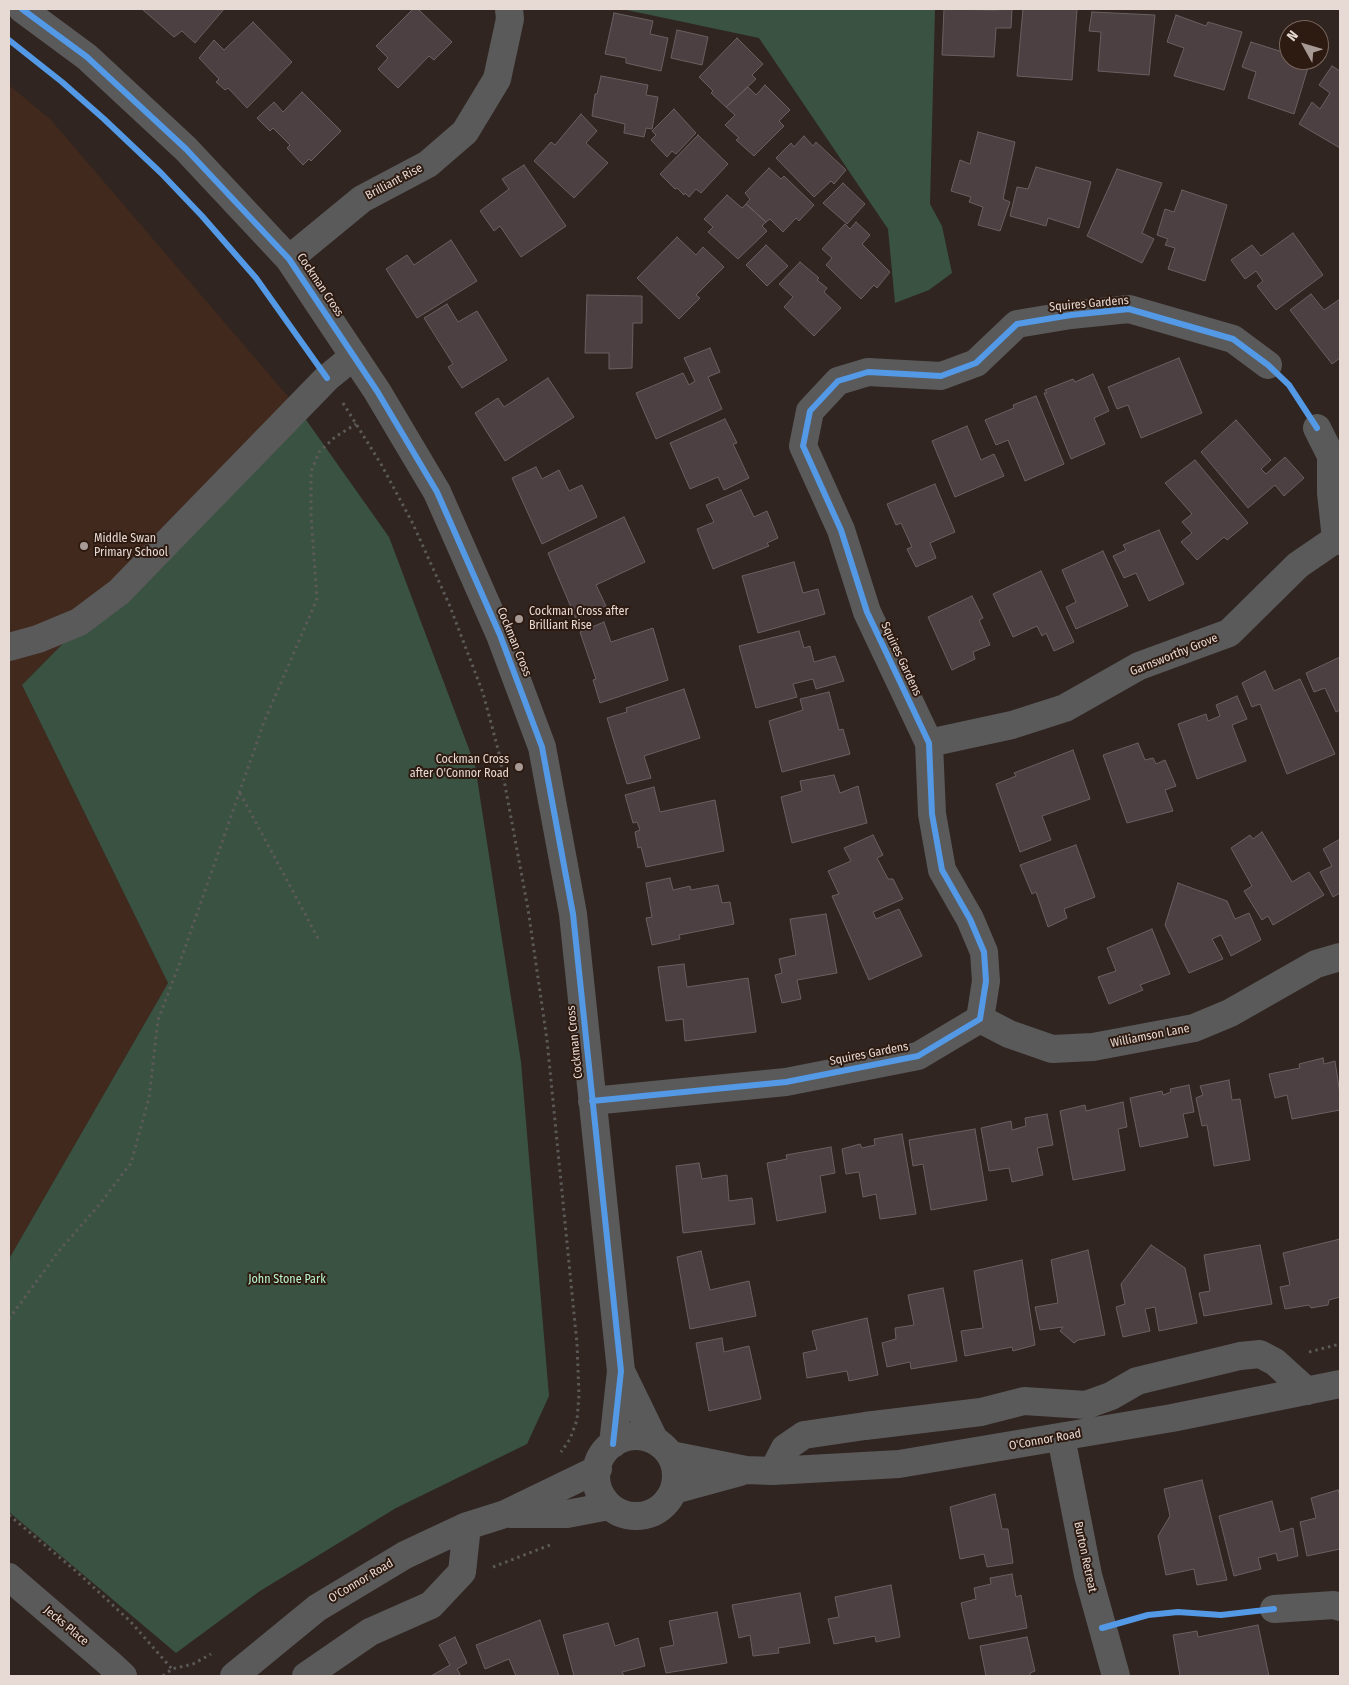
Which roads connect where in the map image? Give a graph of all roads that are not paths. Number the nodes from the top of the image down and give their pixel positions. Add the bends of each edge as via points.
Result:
1 (22, 9) edge
2 (509, 9) edge
3 (289, 259) junction
4 (354, 356) junction
5 (1268, 365) dead end
6 (1317, 428) dead end
7 (1338, 540) edge
8 (9, 647) edge
9 (928, 743) junction
10 (1340, 956) edge
11 (980, 1019) junction
12 (592, 1101) junction
13 (621, 1371) junction
14 (1340, 1384) edge
15 (1307, 1391) junction
16 (1060, 1437) junction
17 (613, 1444) junction
18 (663, 1448) junction
19 (598, 1468) junction
20 (760, 1470) junction
21 (674, 1490) junction
22 (609, 1506) junction
23 (505, 1514) junction
24 (467, 1526) junction
25 (9, 1577) edge
26 (1340, 1607) edge
27 (1274, 1608) dead end
28 (123, 1676) edge
29 (234, 1676) edge
30 (306, 1676) edge
31 (1116, 1676) edge

1 - 3 street, Cockman Cross via 87,57 186,149
2 - 3 street, Brilliant Rise via 510,19 497,79 465,132 428,164 362,198
3 - 4 street, Cockman Cross
4 - 8 street via 327,378 119,592 79,622
4 - 12 street, Cockman Cross via 436,492 500,635 542,747 573,914
5 - 9 street, Squires Gardens via 1233,339 1128,308 1017,324 976,363 941,376 868,372 838,381 810,411 803,446 841,530 867,612
6 - 7 street, Garnsworthy Grove via 1331,456 1331,493
7 - 9 street, Garnsworthy Grove via 1298,565 1229,633 1139,666 1064,708 1012,725
9 - 11 street, Squires Gardens via 932,814 942,870 970,919 984,952 986,981
10 - 11 street, Williamson Lane via 1316,964 1230,1012 1194,1028 1093,1047 1052,1049 1009,1034
11 - 12 street, Squires Gardens via 918,1056 786,1082
12 - 13 street, Cockman Cross
13 - 17 street, Cockman Cross
13 - 18 street, Cockman Cross
14 - 15 street, O'Connor Road
15 - 16 street, O'Connor Road
15 - 20 street via 1272,1360 1260,1354 1240,1356 1137,1381 1111,1396 1086,1404 1024,1401 981,1412 804,1435
16 - 20 street, O'Connor Road via 899,1464
16 - 31 street, Burton Retreat via 1088,1575
17 - 18 street, O'Connor Road via 623,1439 644,1437
17 - 19 street via 600,1459
18 - 20 street, O'Connor Road
18 - 21 street via 676,1472
19 - 22 street via 597,1482
19 - 23 street, O'Connor Road
20 - 21 street, O'Connor Road
21 - 22 street via 667,1502 646,1515 620,1513
22 - 23 street, O'Connor Road via 567,1514
23 - 24 street, O'Connor Road
24 - 29 street, O'Connor Road via 405,1555 317,1608
24 - 30 street via 462,1572 431,1605 370,1632
25 - 28 street, Jecks Place
26 - 27 street

